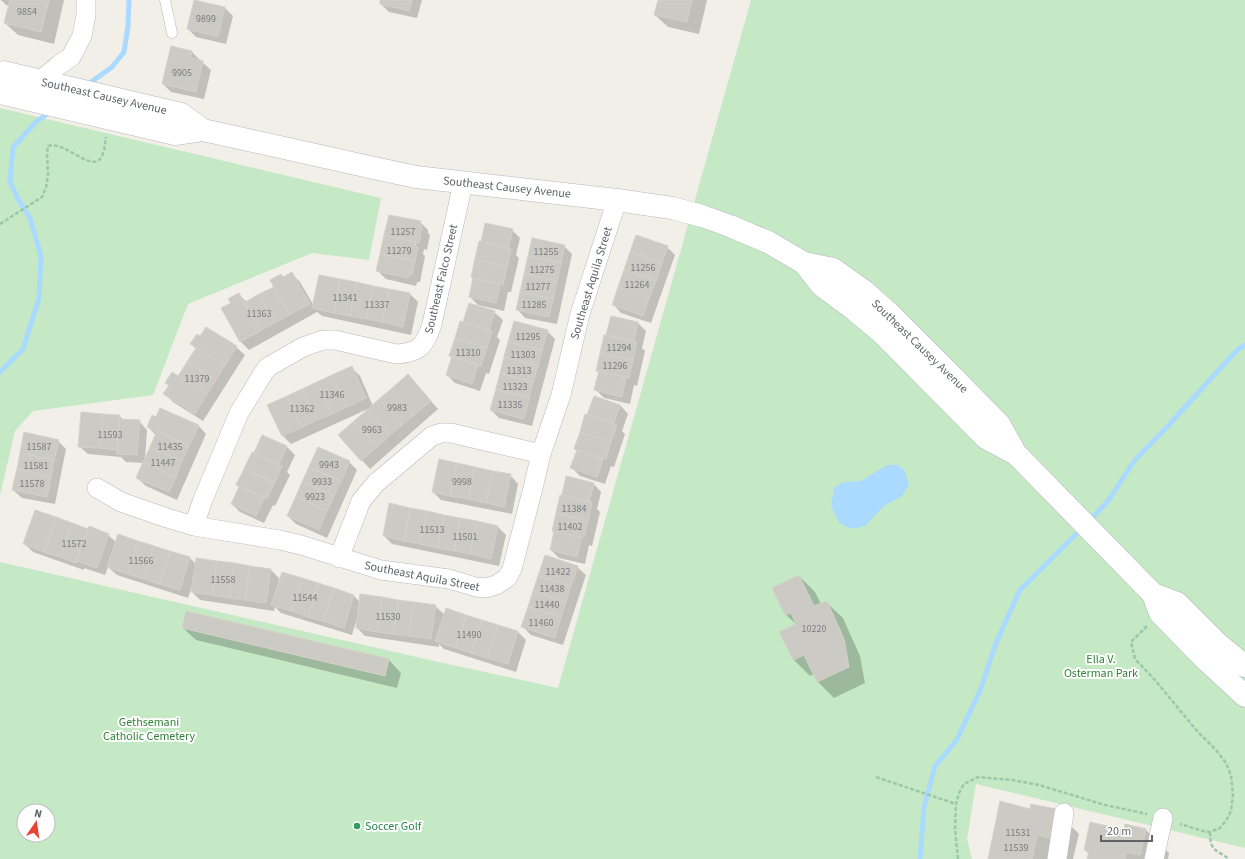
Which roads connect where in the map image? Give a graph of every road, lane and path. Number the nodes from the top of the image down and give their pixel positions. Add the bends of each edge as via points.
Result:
1 (86, 0) edge
2 (165, 0) edge
3 (172, 33) dead end
4 (0, 72) edge
5 (48, 83) junction
6 (0, 93) edge
7 (108, 118) junction
8 (203, 130) junction
9 (463, 183) junction
10 (617, 200) junction
11 (0, 224) edge
12 (541, 454) junction
13 (96, 488) dead end
14 (194, 526) junction
15 (339, 558) junction
16 (1156, 603) junction
17 (1245, 666) edge
18 (1245, 696) edge
19 (876, 777) dead end
20 (956, 804) junction
21 (1064, 813) dead end
22 (1163, 818) junction
23 (1210, 832) junction
24 (958, 859) edge
25 (1057, 859) edge
26 (1154, 859) edge
27 (1229, 859) edge

1 - 5 street via 82,36 71,57 59,65
2 - 3 lane
4 - 5 street, Southeast Causey Avenue
5 - 8 street, Southeast Causey Avenue via 181,114
6 - 7 street, Southeast Causey Avenue
7 - 8 street, Southeast Causey Avenue via 175,134
7 - 11 path via 99,160 95,162 84,159 61,146 48,146 48,174 42,197
8 - 9 street, Southeast Causey Avenue via 416,177
9 - 10 street, Southeast Causey Avenue
9 - 14 street, Southeast Falco Street via 432,324 425,341 414,351 396,354 335,340 323,340 302,347 268,367 239,413
10 - 12 street, Southeast Aquila Street via 580,314 561,395
10 - 16 street, Southeast Causey Avenue via 672,208 730,226 768,242 804,263 833,269 864,291 999,424 1016,454 1118,559
12 - 15 street via 451,433 432,436 368,492
12 - 15 street, Southeast Aquila Street via 512,569 496,586 476,587 449,579 381,570
13 - 14 street, Southeast Aquila Street via 122,502
14 - 15 street, Southeast Aquila Street via 280,540
16 - 17 street, Southeast Causey Avenue via 1177,603 1217,643
16 - 18 street, Southeast Causey Avenue via 1206,660
16 - 23 path via 1131,642 1136,659 1216,750 1231,775 1231,811 1220,828
19 - 20 path
20 - 22 path via 964,784 978,777 1039,785 1105,805
20 - 24 path
21 - 25 street
22 - 23 path
22 - 26 street
23 - 27 path via 1214,848

